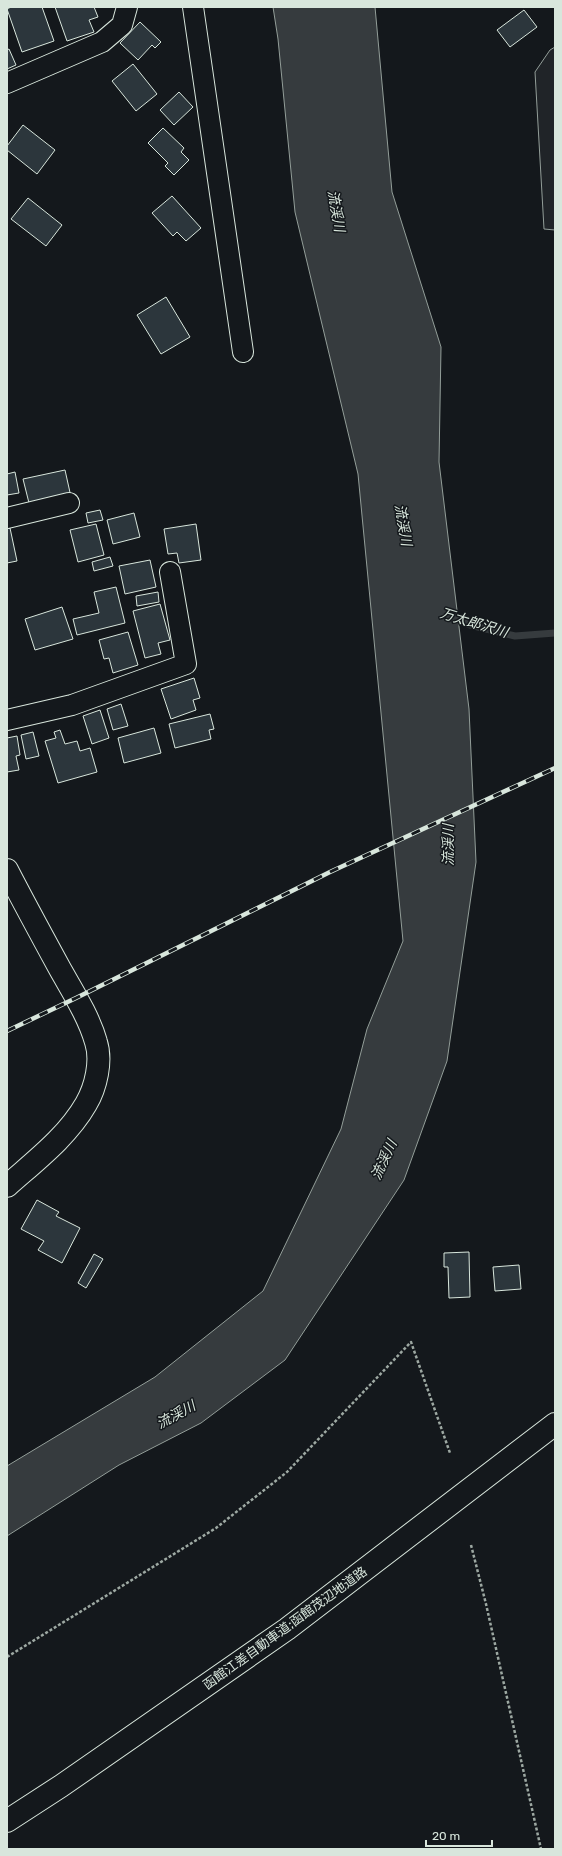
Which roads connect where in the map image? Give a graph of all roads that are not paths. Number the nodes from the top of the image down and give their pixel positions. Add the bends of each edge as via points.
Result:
1 (127, 7) edge
2 (193, 7) edge
3 (7, 83) edge
4 (243, 352) dead end
5 (69, 503) dead end
6 (7, 518) edge
7 (170, 572) dead end
8 (7, 720) edge
9 (7, 870) edge
10 (7, 1186) edge
11 (555, 1424) edge
12 (7, 1821) edge

1 - 3 street via 122,25 102,42
2 - 4 street
5 - 6 street
7 - 8 street via 186,664 72,705
9 - 10 main road via 86,1018 97,1043 98,1063 94,1084 86,1104 62,1137
11 - 12 main road, 函館江差自動車道;函館茂辺地道路 via 287,1629

